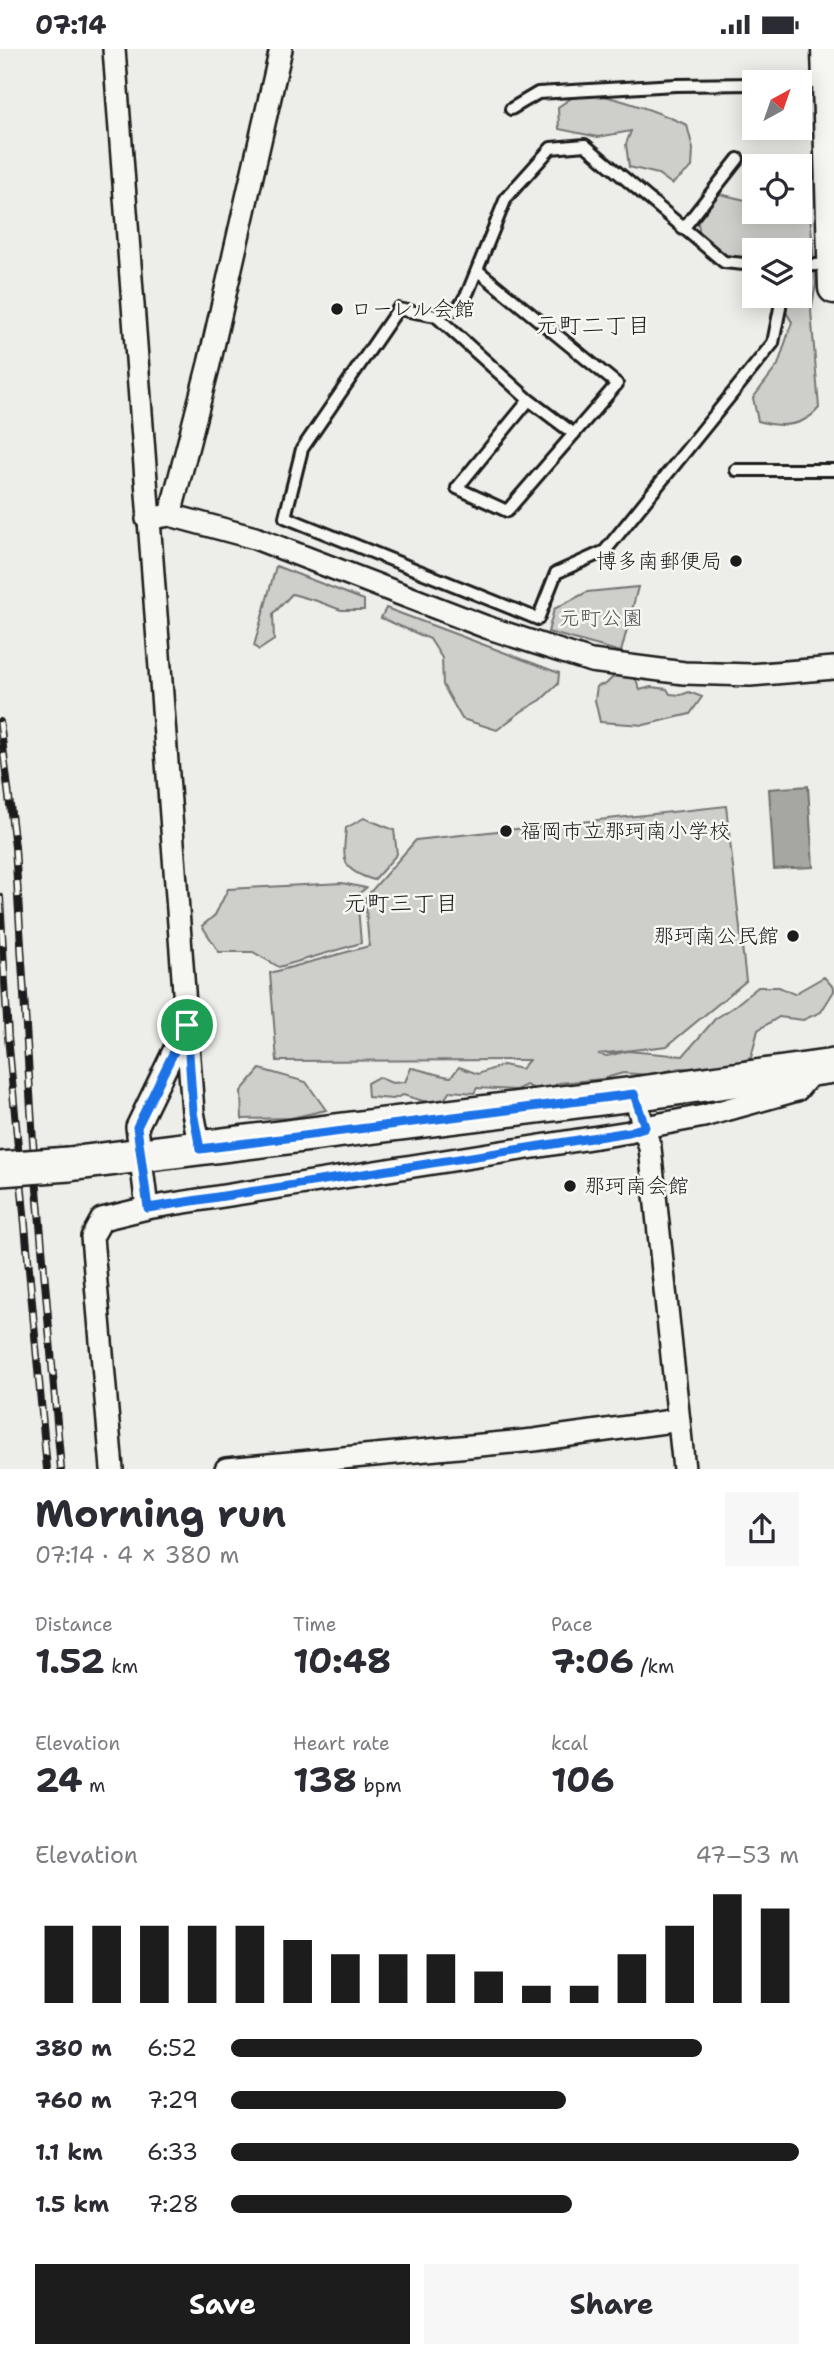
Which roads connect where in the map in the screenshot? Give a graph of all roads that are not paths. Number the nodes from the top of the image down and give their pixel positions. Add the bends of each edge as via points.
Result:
1 (114, 49) edge
2 (281, 49) edge
3 (827, 49) edge
4 (814, 83) edge
5 (742, 84) edge
6 (511, 109) dead end
7 (738, 159) dead end
8 (833, 199) edge
9 (683, 229) junction
10 (742, 264) edge
11 (833, 264) edge
12 (812, 265) edge
13 (477, 270) junction
14 (834, 288) edge
15 (780, 308) edge
16 (436, 316) junction
17 (530, 400) junction
18 (574, 433) junction
19 (736, 470) dead end
20 (834, 470) edge
21 (170, 515) junction
22 (148, 519) junction
23 (834, 668) edge
24 (187, 1025) junction
25 (824, 1068) edge
26 (634, 1094) junction
27 (645, 1127) junction
28 (200, 1149) junction
29 (0, 1169) edge
30 (148, 1208) junction
31 (678, 1420) junction
32 (277, 1467) edge
33 (112, 1469) edge
34 (226, 1469) edge
35 (684, 1469) edge

1 - 22 street
2 - 21 street
3 - 4 street
4 - 8 street
5 - 6 lane via 537,93
7 - 9 lane
8 - 11 street
9 - 10 lane via 724,262
9 - 13 lane via 585,145 551,148 506,198
11 - 12 lane
11 - 14 street
13 - 16 lane via 459,307
13 - 18 lane via 617,384
15 - 16 lane via 773,343 605,551 556,573 538,619 285,517 302,449 398,309
16 - 17 lane
17 - 18 lane
17 - 18 lane via 457,488 507,510
19 - 20 lane
21 - 22 street
21 - 23 street via 273,544 486,627 592,661 684,673 750,675
22 - 24 street
24 - 28 street
24 - 30 street via 137,1127
25 - 26 main road
25 - 27 street via 797,1090
26 - 27 street
26 - 28 main road
27 - 30 street
27 - 31 street
28 - 29 main road, bridge
30 - 33 street via 102,1219 92,1237
31 - 32 street
31 - 35 street
32 - 34 street

